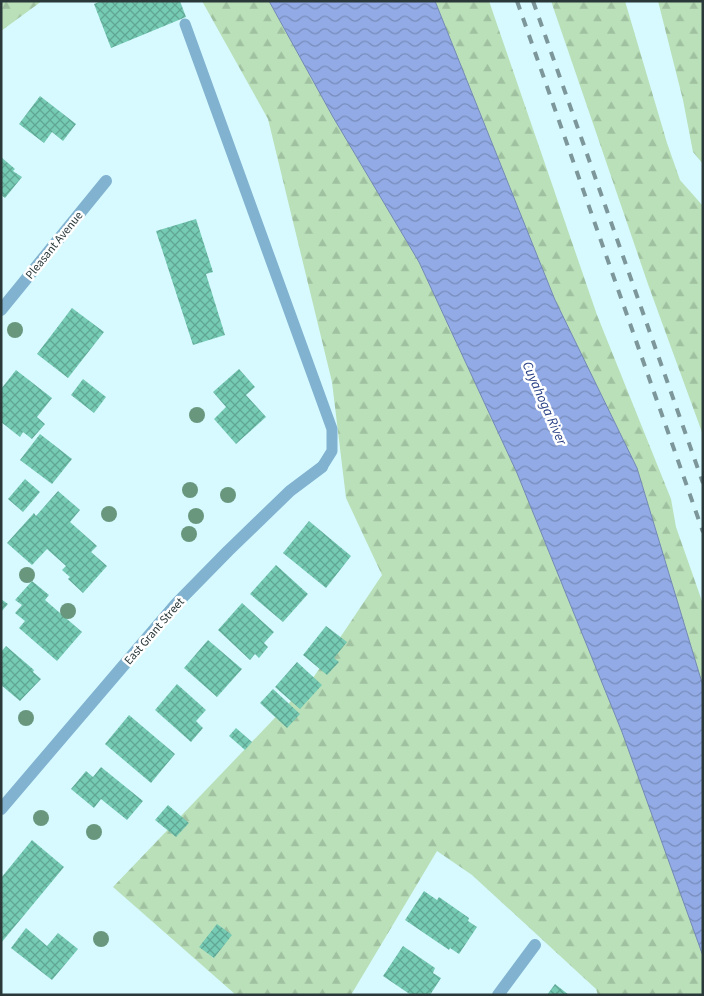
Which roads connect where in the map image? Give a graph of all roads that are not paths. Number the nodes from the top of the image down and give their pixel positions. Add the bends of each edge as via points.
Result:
1 (185, 24) dead end
2 (106, 181) dead end
3 (1, 310) edge
4 (322, 467) joint
5 (1, 809) edge
6 (535, 945) dead end
7 (498, 995) edge

1 - 4 lane via 332,429 332,451
2 - 3 street, Pleasant Avenue
4 - 5 street, East Grant Street via 290,491 176,604
6 - 7 street

